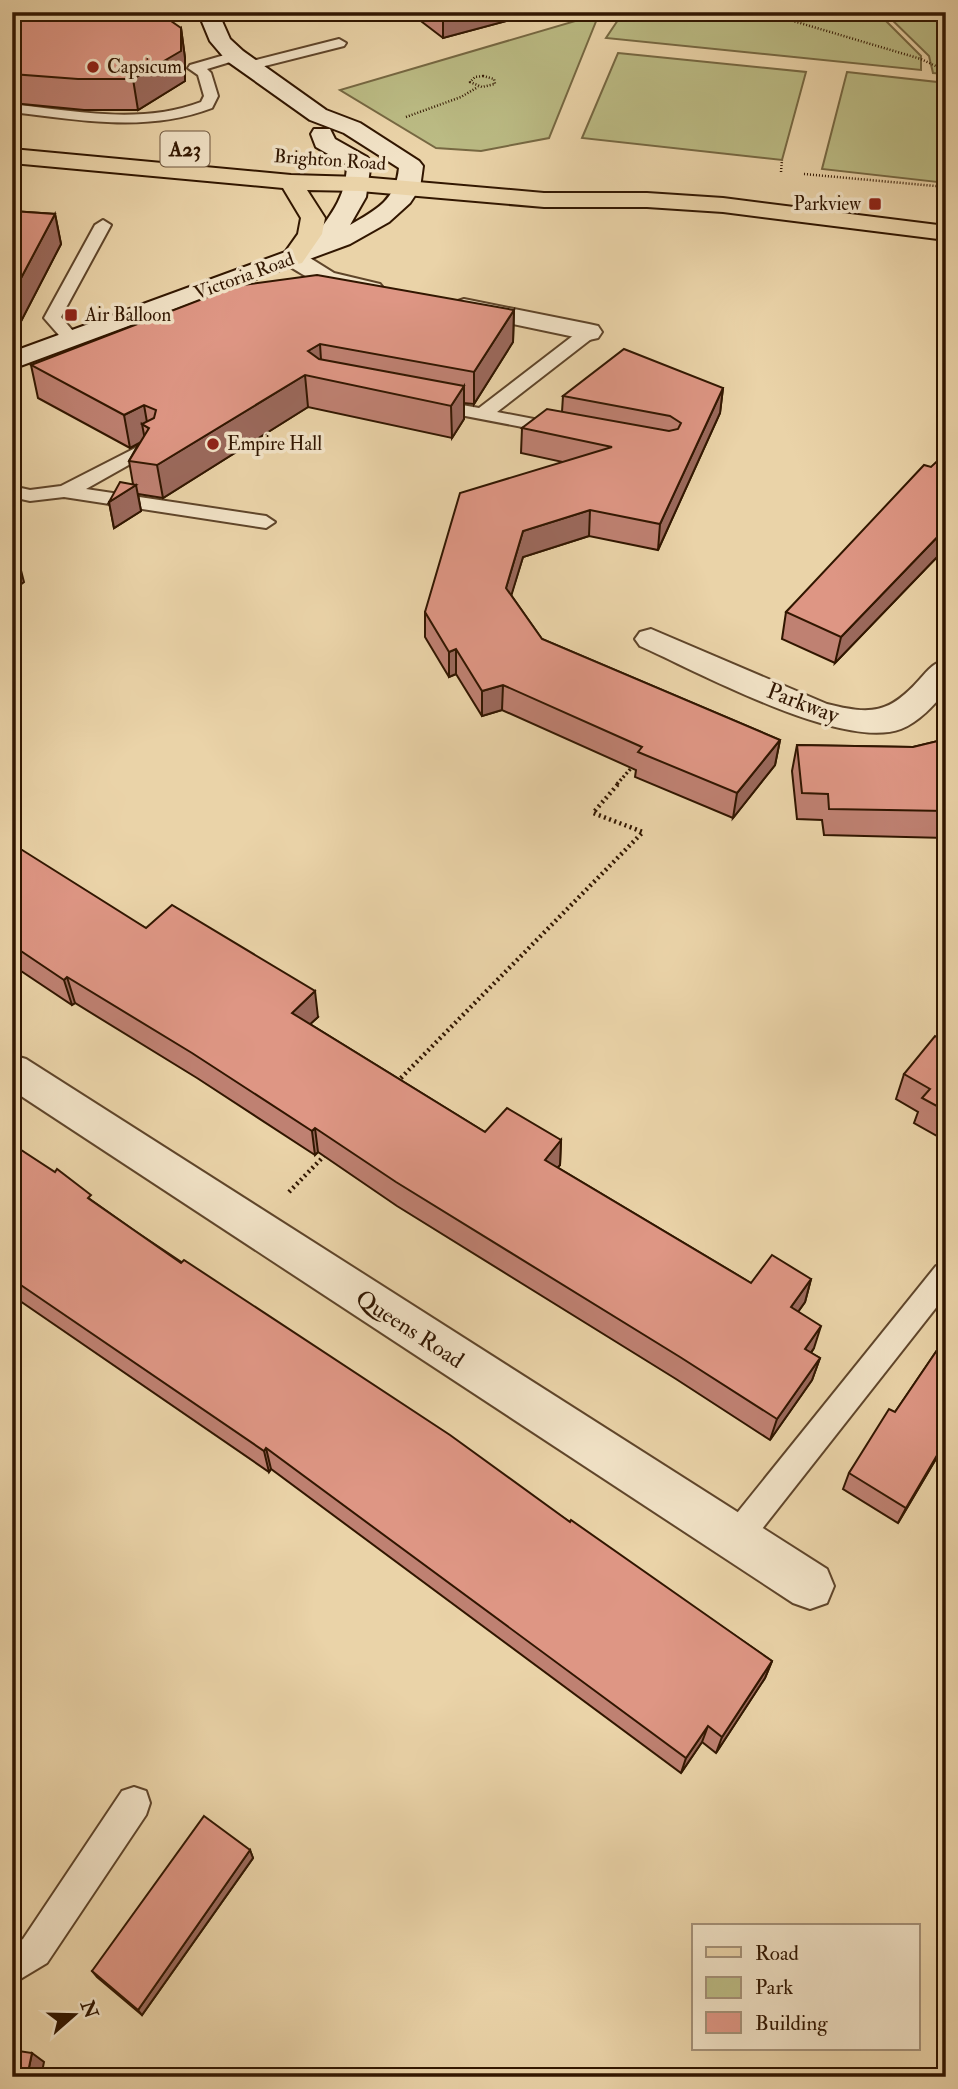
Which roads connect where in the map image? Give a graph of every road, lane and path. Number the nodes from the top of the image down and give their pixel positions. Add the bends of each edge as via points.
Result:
1 (208, 12) edge
2 (763, 12) edge
3 (339, 43) dead end
4 (242, 61) junction
5 (946, 71) edge
6 (478, 87) junction
7 (12, 108) edge
8 (318, 115) junction
9 (399, 119) dead end
10 (12, 156) edge
11 (303, 158) dead end
12 (782, 160) dead end
13 (359, 173) junction
14 (410, 177) junction
15 (291, 182) junction
16 (946, 187) edge
17 (103, 225) dead end
18 (946, 233) edge
19 (318, 248) junction
20 (293, 258) junction
21 (388, 292) edge
22 (442, 303) edge
23 (589, 332) joint
24 (71, 338) junction
25 (12, 361) edge
26 (416, 402) edge
27 (483, 414) junction
28 (575, 432) edge
29 (151, 445) edge
30 (12, 491) edge
31 (68, 492) junction
32 (266, 522) dead end
33 (651, 639) dead end
34 (946, 670) edge
35 (637, 761) edge
36 (12, 1070) edge
37 (390, 1090) edge
38 (331, 1149) edge
39 (253, 1228) junction
40 (946, 1274) edge
41 (736, 1538) junction
42 (810, 1586) dead end
43 (134, 1803) dead end
44 (12, 1967) edge

1 - 4 street via 221,41
2 - 5 path via 921,59
3 - 4 lane
4 - 7 lane via 195,68 204,73 211,96 207,105 180,115 143,120
4 - 8 street
6 - 6 path via 493,85 495,80 472,79
6 - 9 path
8 - 13 street via 324,142
8 - 14 street via 352,128
10 - 15 main road, Brighton Road / A23
11 - 13 main road, Brighton Road / A23
12 - 16 path via 779,172
13 - 14 main road, Brighton Road / A23
13 - 15 main road, Brighton Road / A23
13 - 19 street, Victoria Road via 346,215
14 - 18 main road, Brighton Road / A23 via 544,200 723,205
14 - 19 street, Victoria Road via 387,211 360,231
15 - 20 main road via 313,218 310,234
17 - 24 lane via 52,317
19 - 20 street, Victoria Road
20 - 21 street via 335,282
20 - 24 street, Victoria Road
22 - 23 street
23 - 27 lane
24 - 25 street, Victoria Road
26 - 27 lane
27 - 28 lane
29 - 31 lane
30 - 31 lane via 23,495
31 - 32 lane
33 - 34 street, Parkway via 817,712 856,722 892,720 918,702
35 - 37 path via 593,813 643,832
36 - 39 street, Queens Road
38 - 39 path
39 - 41 street, Queens Road
40 - 41 lane
41 - 42 street, Queens Road
43 - 44 lane via 35,1951

